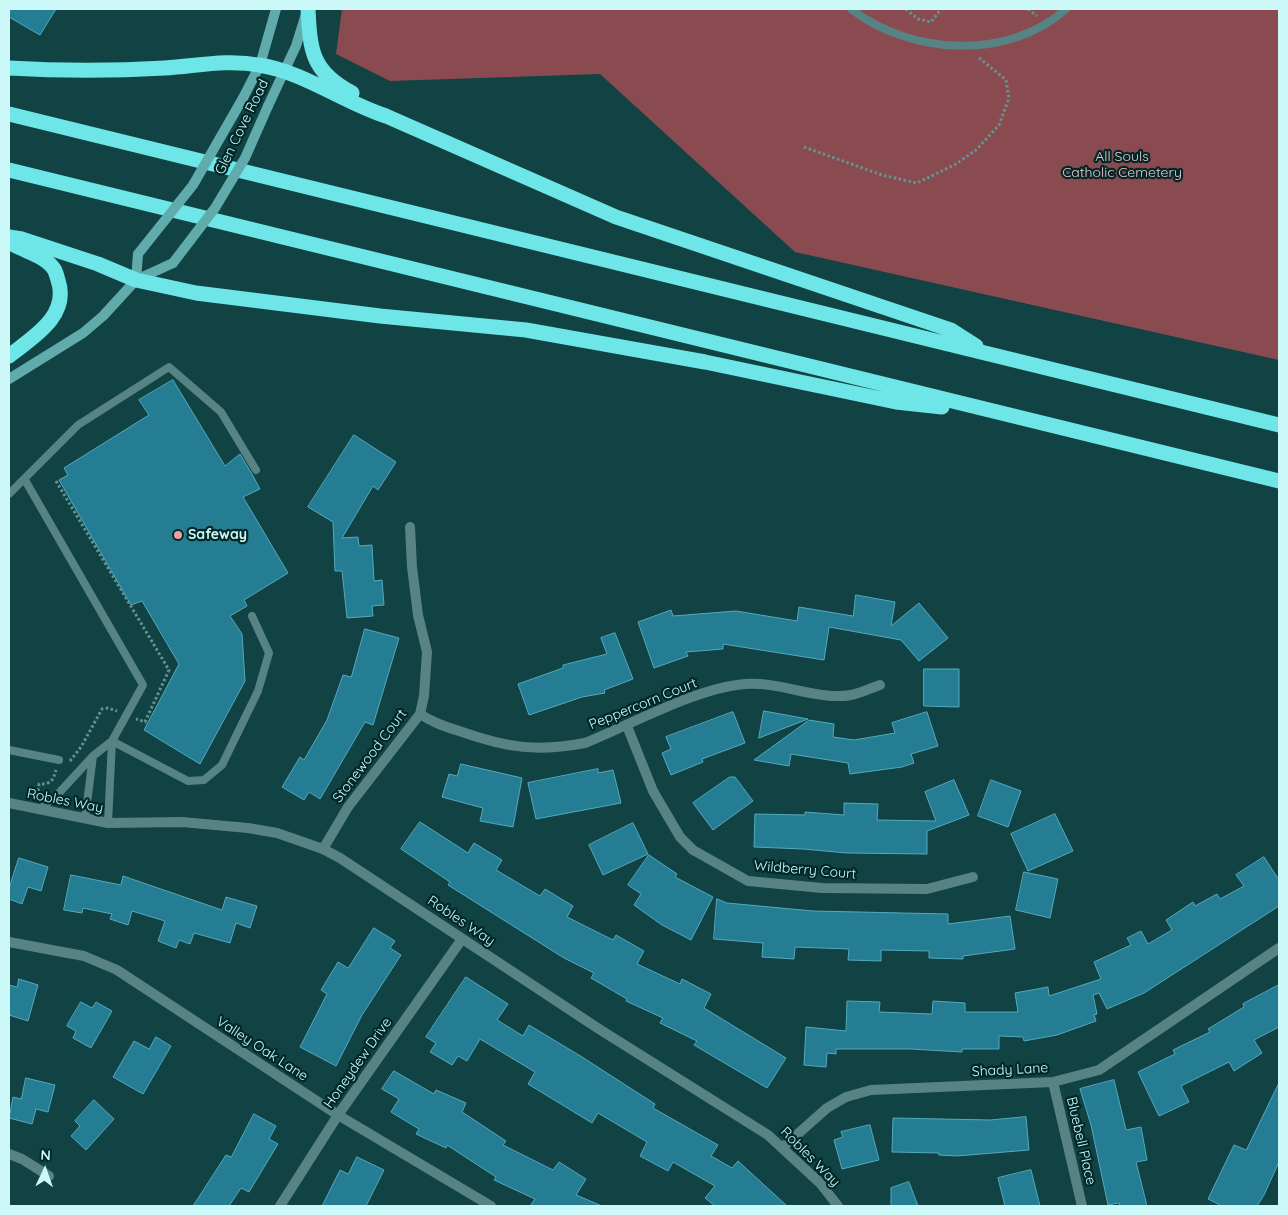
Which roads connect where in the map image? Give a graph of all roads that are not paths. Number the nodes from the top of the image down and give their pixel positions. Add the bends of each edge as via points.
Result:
1 (276, 9) edge
2 (308, 9) edge
3 (851, 9) edge
4 (1066, 9) edge
5 (260, 65) junction
6 (9, 68) edge
7 (284, 72) junction
8 (9, 114) edge
9 (386, 116) junction
10 (9, 170) edge
11 (9, 237) edge
12 (9, 242) edge
13 (136, 280) junction
14 (988, 353) junction
15 (9, 356) edge
16 (9, 379) edge
17 (1006, 414) junction
18 (1279, 425) edge
19 (256, 470) dead end
20 (25, 480) junction
21 (1279, 481) edge
22 (9, 494) edge
23 (410, 527) dead end
24 (252, 616) dead end
25 (880, 685) dead end
26 (420, 714) junction
27 (627, 726) junction
28 (112, 741) junction
29 (9, 750) edge
30 (93, 756) junction
31 (59, 760) dead end
32 (9, 803) edge
33 (39, 810) junction
34 (85, 819) junction
35 (108, 823) junction
36 (323, 849) junction
37 (973, 877) dead end
38 (462, 939) junction
39 (9, 942) edge
40 (1279, 948) edge
41 (1053, 1082) junction
42 (338, 1115) junction
43 (783, 1147) junction
44 (9, 1154) edge
45 (49, 1176) dead end
46 (280, 1206) edge
47 (491, 1206) edge
48 (838, 1206) edge
49 (1082, 1206) edge

1 - 5 main road, Glen Cove Road
2 - 7 main road, Glen Cove Road
2 - 9 highway via 310,48 318,65 337,85 366,100
3 - 4 lane via 894,33 952,47 999,41 1035,30
5 - 6 highway via 220,62 166,68 71,71
5 - 7 highway
5 - 13 main road, Glen Cove Road, bridge via 193,185 138,254
7 - 9 highway
7 - 13 main road, Glen Cove Road, bridge via 245,158 215,208 173,263
8 - 14 highway
9 - 14 highway via 616,217 951,330
10 - 17 highway
11 - 13 highway via 98,264
12 - 15 highway via 41,257 54,270 61,289 59,307 44,328
13 - 16 main road, Glen Cove Road via 83,333
13 - 17 highway via 206,295 536,332 705,362 896,402
14 - 18 highway
17 - 21 highway
19 - 20 lane via 220,412 170,367 78,425
20 - 22 lane
20 - 28 lane via 143,684
23 - 26 street, Stonewood Court via 412,566 427,652
24 - 28 lane via 269,653 258,691 222,765 204,780 188,781
25 - 27 street, Peppercorn Court via 851,695 834,696 768,684 717,688
26 - 27 street, Peppercorn Court via 433,722 498,745 535,749 584,743
26 - 36 street, Stonewood Court via 348,807
27 - 37 street, Wildberry Court via 653,791 680,837 693,850 748,880 822,888 927,889
28 - 30 lane
28 - 35 lane
29 - 31 lane
30 - 33 lane
30 - 34 lane
32 - 33 street, Robles Way
33 - 34 street, Robles Way
34 - 35 street, Robles Way
35 - 36 street, Robles Way via 182,822 248,828 277,833
36 - 38 street, Robles Way
38 - 42 street, Honeydew Drive
38 - 43 street, Robles Way
39 - 42 street, Valley Oak Lane via 84,956 117,970
40 - 41 street, Shady Lane via 1099,1070
41 - 43 street, Shady Lane via 872,1090 846,1097 827,1108
41 - 49 street, Bluebell Place
42 - 46 street, Honeydew Drive
42 - 47 street, Valley Oak Lane
43 - 48 street, Robles Way via 820,1183
44 - 45 street

